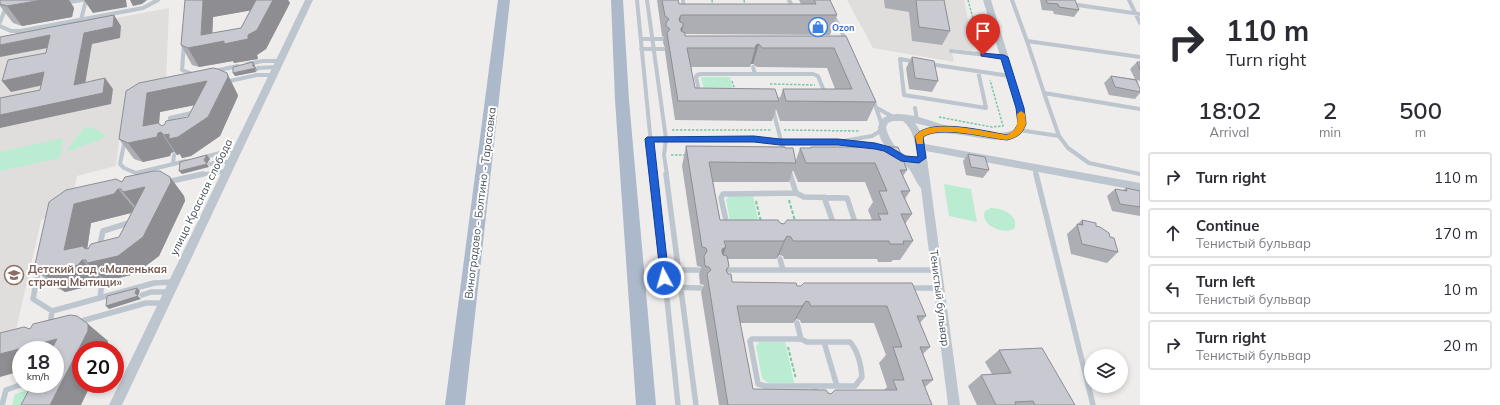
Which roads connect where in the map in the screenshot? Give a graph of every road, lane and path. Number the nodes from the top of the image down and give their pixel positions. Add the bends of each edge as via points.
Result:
1 (9, 0) edge
2 (82, 0) edge
3 (86, 0) edge
4 (158, 0) edge
5 (309, 0) edge
6 (504, 0) edge
7 (617, 0) edge
8 (637, 0) edge
9 (647, 0) edge
10 (683, 0) edge
11 (712, 0) edge
12 (744, 0) edge
13 (789, 0) edge
14 (987, 0) edge
15 (1012, 0) edge
16 (1129, 0) edge
17 (1067, 3) edge
18 (61, 4) dead end
19 (746, 6) edge
20 (830, 7) edge
21 (714, 12) edge
22 (1135, 13) junction
23 (1140, 14) edge
24 (795, 15) edge
25 (687, 17) edge
26 (81, 20) junction
27 (0, 22) edge
28 (1140, 23) edge
29 (0, 26) edge
30 (184, 38) edge
31 (641, 39) junction
32 (653, 39) junction
33 (663, 39) dead end
34 (1027, 40) junction
35 (849, 47) edge
36 (642, 49) junction
37 (654, 49) junction
38 (664, 49) dead end
39 (951, 51) dead end
40 (1004, 57) junction
41 (1140, 57) edge
42 (753, 67) dead end
43 (258, 68) dead end
44 (276, 68) junction
45 (978, 71) junction
46 (211, 72) edge
47 (203, 74) edge
48 (730, 74) junction
49 (755, 74) junction
50 (767, 74) junction
51 (196, 75) junction
52 (1010, 76) junction
53 (195, 82) edge
54 (220, 83) edge
55 (821, 84) junction
56 (870, 93) edge
57 (1044, 93) junction
58 (737, 99) junction
59 (770, 99) junction
60 (197, 104) edge
61 (877, 108) junction
62 (915, 108) dead end
63 (1140, 109) edge
64 (895, 118) junction
65 (905, 118) junction
66 (917, 120) junction
67 (882, 127) junction
68 (945, 129) junction
69 (665, 130) junction
70 (779, 130) junction
71 (792, 130) junction
72 (858, 130) dead end
73 (1019, 130) junction
74 (168, 131) edge
75 (125, 136) edge
76 (919, 136) junction
77 (1059, 136) junction
78 (794, 137) dead end
79 (650, 139) junction
80 (666, 139) junction
81 (780, 142) junction
82 (838, 142) junction
83 (921, 147) junction
84 (664, 155) junction
85 (694, 155) edge
86 (174, 156) dead end
87 (784, 156) edge
88 (901, 157) junction
89 (922, 158) junction
90 (231, 162) junction
91 (787, 163) edge
92 (173, 164) junction
93 (210, 164) dead end
94 (1034, 167) junction
95 (1140, 174) edge
96 (160, 184) edge
97 (1140, 187) edge
98 (926, 190) junction
99 (754, 193) junction
100 (787, 193) junction
101 (796, 194) junction
102 (824, 197) junction
103 (136, 220) edge
104 (826, 225) edge
105 (834, 225) junction
106 (840, 225) edge
107 (846, 225) edge
108 (734, 227) edge
109 (762, 227) edge
110 (796, 227) edge
111 (97, 256) edge
112 (780, 259) dead end
113 (40, 264) edge
114 (663, 270) junction
115 (678, 270) junction
116 (698, 270) dead end
117 (720, 270) edge
118 (783, 270) junction
119 (936, 270) junction
120 (102, 282) dead end
121 (174, 282) junction
122 (665, 287) junction
123 (681, 288) junction
124 (701, 288) dead end
125 (902, 288) edge
126 (939, 288) junction
127 (169, 292) junction
128 (142, 295) dead end
129 (100, 298) junction
130 (164, 303) junction
131 (52, 311) junction
132 (75, 323) edge
133 (797, 323) dead end
134 (51, 330) edge
135 (786, 339) junction
136 (801, 339) junction
137 (824, 342) junction
138 (798, 386) junction
139 (814, 386) junction
140 (837, 386) junction
141 (12, 388) edge
142 (2, 405) edge
143 (115, 405) edge
144 (455, 405) edge
145 (646, 405) edge
146 (678, 405) edge
147 (696, 405) edge
148 (819, 405) edge
149 (954, 405) edge
150 (1093, 405) edge

1 - 27 lane
2 - 18 lane
3 - 26 lane
4 - 26 lane via 144,8
5 - 44 street, улица Красная слобода
6 - 144 main road, Виноградово - Болтино - Тарасовка
7 - 145 main road via 622,100
8 - 31 lane
9 - 32 lane
10 - 25 lane
11 - 21 path
12 - 19 path
13 - 24 lane
14 - 40 street
15 - 34 lane
16 - 22 lane
17 - 22 lane
20 - 35 lane
22 - 23 lane
22 - 28 lane
26 - 29 lane via 15,32
30 - 51 lane via 182,70
31 - 32 lane
31 - 36 lane
32 - 33 lane
32 - 37 lane
34 - 41 lane
34 - 57 lane
36 - 37 lane
36 - 79 lane
37 - 38 lane
37 - 69 lane
39 - 40 lane
40 - 52 street
42 - 49 lane
43 - 44 lane
44 - 46 lane via 263,61
44 - 54 lane
44 - 90 street, улица Красная слобода
45 - 45 lane via 916,62 900,59 904,95 986,108
45 - 52 lane
47 - 51 lane
48 - 49 lane
48 - 58 path
48 - 58 lane via 697,75 700,96 705,99
49 - 50 lane
50 - 55 lane via 814,74 818,76
50 - 55 path via 770,84
51 - 53 lane
52 - 73 street via 1020,108 1022,124
55 - 59 lane via 826,96 823,99
56 - 61 lane
57 - 63 lane
57 - 77 lane
58 - 59 lane
59 - 70 lane
60 - 74 lane via 199,111 170,118
61 - 64 lane
61 - 67 lane
62 - 66 lane
64 - 65 street
64 - 67 street via 886,120
65 - 66 street
65 - 76 street, Тенистый бульвар via 911,122
66 - 68 street via 932,122
67 - 82 lane via 871,137 844,139
67 - 88 street, Тенистый бульвар via 886,141
68 - 73 street via 1007,138
68 - 76 street via 931,130
69 - 70 path
69 - 80 lane
70 - 71 path
70 - 81 lane
71 - 72 path
71 - 78 path
73 - 77 lane
75 - 92 lane via 121,167 136,176
76 - 83 street, Тенистый бульвар
77 - 95 lane via 1068,148 1089,163
79 - 80 lane
79 - 114 lane
80 - 81 lane via 754,139
80 - 84 lane
81 - 82 lane
81 - 87 lane
82 - 88 lane via 875,146
83 - 89 street, Тенистый бульвар
83 - 94 street
84 - 85 path
84 - 115 lane
86 - 92 lane
88 - 89 street via 915,161
88 - 98 street, Тенистый бульвар via 913,167
89 - 98 street, Тенистый бульвар
90 - 92 lane via 220,153
90 - 93 lane
90 - 96 lane via 213,172
90 - 121 street, улица Красная слобода
91 - 101 lane
94 - 97 street
94 - 150 lane
98 - 119 street, Тенистый бульвар
99 - 100 lane
99 - 108 lane via 727,193 722,196 727,225
99 - 109 path
100 - 101 lane
100 - 110 path
101 - 102 lane via 804,197
102 - 105 lane
102 - 107 lane via 847,198 854,219
103 - 111 lane via 103,231
104 - 105 lane
105 - 106 lane
112 - 118 lane
113 - 131 lane via 33,299
114 - 115 lane
114 - 122 lane
115 - 116 lane
115 - 123 lane
117 - 118 lane
118 - 119 lane
119 - 126 street, Тенистый бульвар
120 - 129 lane
121 - 127 street, улица Красная слобода
121 - 129 lane via 154,283
122 - 123 lane
122 - 146 lane
123 - 124 lane
123 - 147 lane
125 - 126 lane
126 - 149 street, Тенистый бульвар
127 - 128 lane
127 - 130 street, улица Красная слобода
129 - 131 lane
130 - 132 lane via 146,304
130 - 143 street, улица Красная слобода
131 - 134 lane
133 - 136 lane
135 - 136 lane
135 - 138 path
135 - 138 lane via 756,338 750,341 758,384
136 - 137 lane via 807,342
137 - 140 lane
137 - 140 lane via 853,344 862,374 855,386
138 - 139 lane
139 - 140 lane
139 - 148 lane
141 - 142 lane via 6,390

